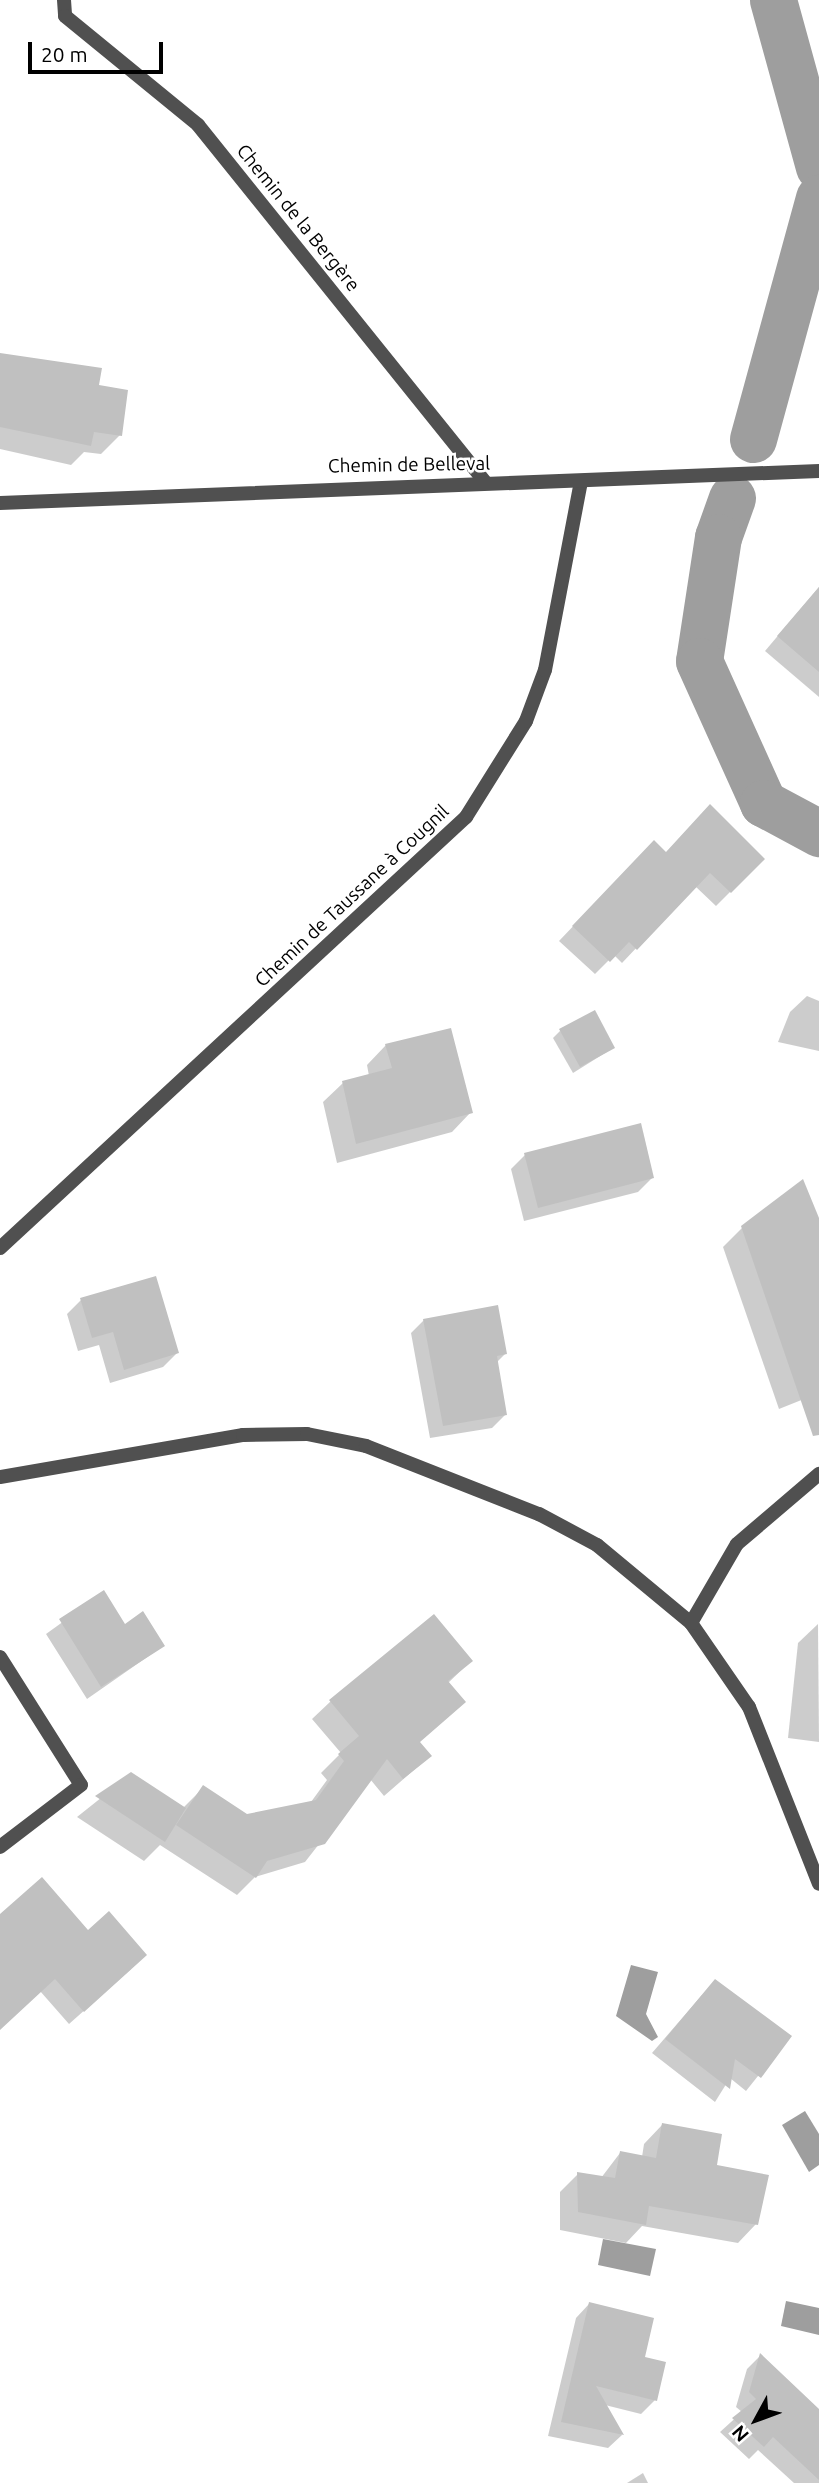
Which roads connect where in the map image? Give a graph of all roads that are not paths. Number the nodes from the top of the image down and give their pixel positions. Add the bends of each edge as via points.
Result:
1 (64, 0) edge
2 (819, 471) edge
3 (581, 481) junction
4 (486, 483) junction
5 (0, 502) edge
6 (0, 1248) edge
7 (819, 1474) edge
8 (0, 1477) edge
9 (691, 1623) junction
10 (0, 1657) edge
11 (0, 1847) edge
12 (819, 1884) edge

1 - 4 street, Chemin de la Bergère via 65,16 198,125
2 - 3 street, Chemin de Belleval
3 - 4 street, Chemin de Belleval
3 - 6 street, Chemin de Taussane à Cougnil via 545,670 526,721 466,817
4 - 5 street, Chemin de Belleval
7 - 9 street via 737,1544
8 - 9 street via 243,1435 307,1434 366,1446 539,1514 597,1545
9 - 12 street via 749,1707
10 - 11 street via 81,1785

